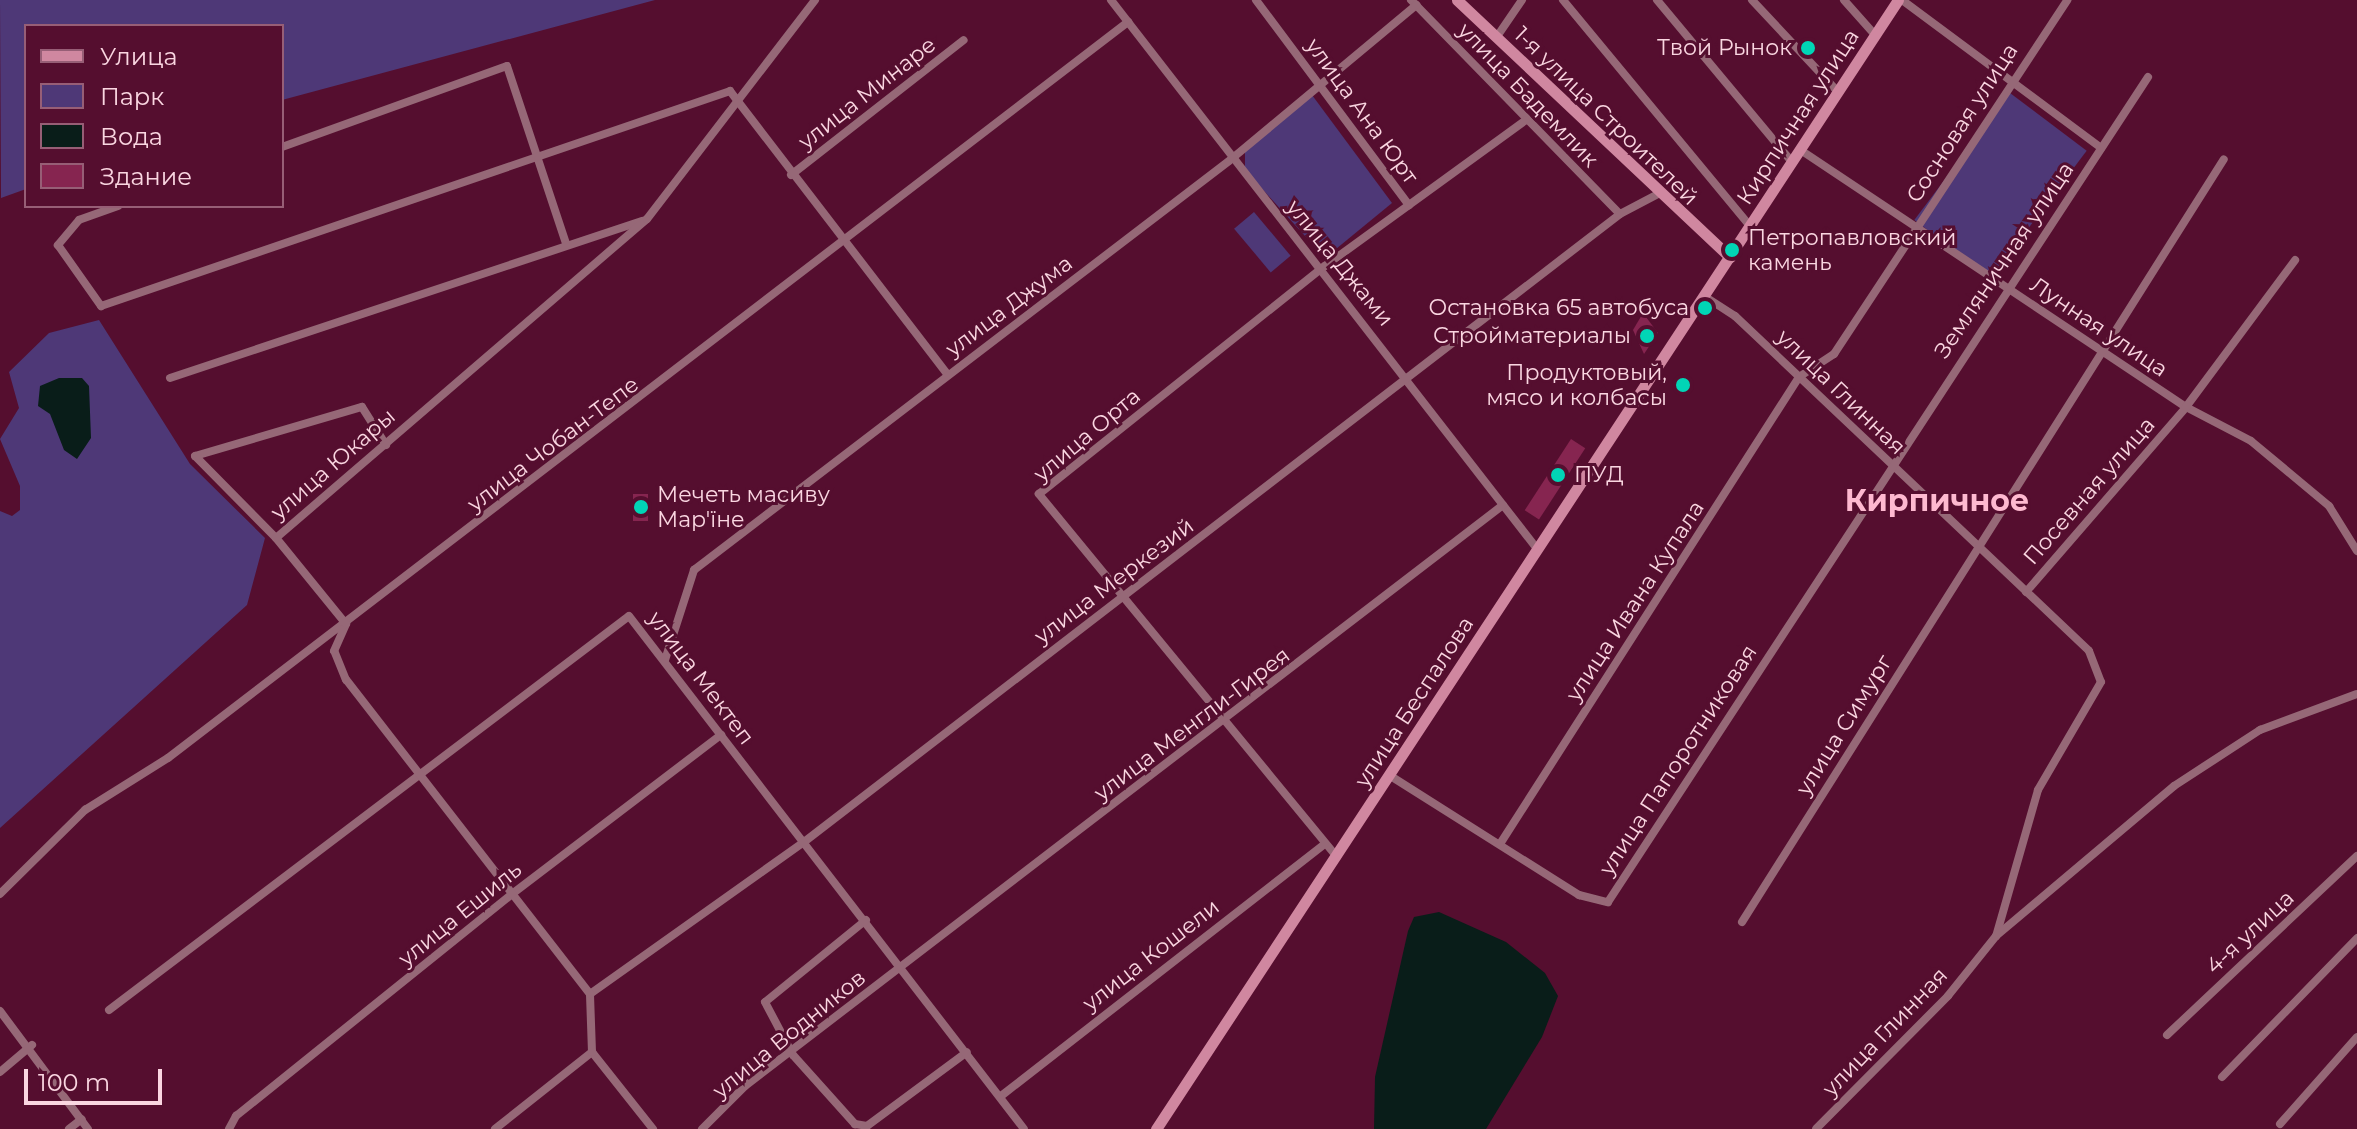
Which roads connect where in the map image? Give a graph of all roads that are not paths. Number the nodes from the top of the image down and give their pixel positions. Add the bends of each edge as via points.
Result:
1 (815, 0) edge
2 (1111, 0) edge
3 (1256, 0) edge
4 (1457, 0) edge
5 (1522, 0) edge
6 (1563, 0) edge
7 (1657, 0) edge
8 (1752, 0) edge
9 (1844, 0) edge
10 (1900, 0) edge
11 (2067, 0) edge
12 (1413, 3) edge
13 (1128, 22) junction
14 (1876, 36) junction
15 (1496, 38) junction
16 (964, 40) dead end
17 (2148, 77) dead end
18 (1318, 81) junction
19 (2007, 81) junction
20 (1839, 93) junction
21 (735, 102) junction
22 (1526, 120) junction
23 (284, 146) edge
24 (2101, 148) junction
25 (1802, 151) junction
26 (534, 157) junction
27 (2224, 159) dead end
28 (1229, 161) junction
29 (1793, 163) junction
30 (791, 175) junction
31 (1658, 194) junction
32 (1409, 205) junction
33 (112, 208) edge
34 (1620, 214) junction
35 (647, 219) junction
36 (1750, 226) junction
37 (1913, 230) junction
38 (566, 243) junction
39 (845, 246) junction
40 (1730, 257) junction
41 (2295, 260) dead end
42 (1325, 266) junction
43 (2008, 287) junction
44 (1704, 296) junction
45 (2104, 350) junction
46 (948, 375) junction
47 (1799, 377) junction
48 (170, 378) dead end
49 (1410, 379) junction
50 (2186, 407) junction
51 (386, 445) junction
52 (1889, 463) junction
53 (1503, 505) junction
54 (276, 538) junction
55 (1976, 546) junction
56 (1538, 550) junction
57 (2357, 551) edge
58 (2026, 592) junction
59 (1122, 597) junction
60 (346, 624) junction
61 (665, 660) junction
62 (2357, 694) edge
63 (1223, 724) junction
64 (721, 735) junction
65 (418, 770) junction
66 (1389, 775) junction
67 (804, 842) junction
68 (1325, 844) junction
69 (1500, 844) junction
70 (2357, 856) edge
71 (1337, 857) junction
72 (0, 894) edge
73 (512, 894) junction
74 (866, 920) junction
75 (1742, 922) dead end
76 (1996, 936) junction
77 (2357, 938) edge
78 (900, 968) junction
79 (590, 994) junction
80 (109, 1010) dead end
81 (0, 1011) edge
82 (2167, 1035) dead end
83 (2357, 1037) edge
84 (32, 1045) junction
85 (592, 1052) junction
86 (967, 1052) junction
87 (793, 1055) junction
88 (0, 1072) edge
89 (2222, 1077) dead end
90 (1001, 1096) junction
91 (82, 1119) junction
92 (2280, 1124) dead end
93 (69, 1129) edge
94 (88, 1129) edge
95 (229, 1129) edge
96 (495, 1129) edge
97 (653, 1129) edge
98 (702, 1129) edge
99 (1024, 1129) edge
100 (1156, 1129) edge
101 (1816, 1129) edge

1 - 21 street, улица Юкары
2 - 13 street, улица Джами
3 - 18 street, улица Ана Юрт
4 - 15 main road, 1-я улица Строителей
5 - 15 street
6 - 36 street, 1-я улица Строителей
7 - 29 street
8 - 20 street
9 - 14 street
10 - 14 main road, Кирпичная улица
10 - 19 street
11 - 19 street, Сосновая улица
12 - 18 street, улица Джума
12 - 22 street, улица Бадемлик
13 - 28 street, улица Джами
13 - 39 street, улица Чобан-Тепе
14 - 20 main road, Кирпичная улица
15 - 31 main road, 1-я улица Строителей
16 - 30 street, улица Минаре
17 - 24 street, Земляничная улица
18 - 28 street, улица Джума
18 - 32 street, улица Ана Юрт
19 - 24 street
19 - 37 street, Сосновая улица
20 - 25 main road, Кирпичная улица
21 - 26 street via 730,91
21 - 30 street
21 - 35 street, улица Юкары
22 - 32 street, улица Орта
22 - 34 street, улица Бадемлик
23 - 26 street via 507,66
24 - 43 street, Земляничная улица
25 - 29 main road, Кирпичная улица
25 - 37 street, Лунная улица
26 - 33 street via 101,306 58,245 79,220
26 - 38 street
27 - 45 street, улица Симург
28 - 42 street, улица Джами
28 - 46 street, улица Джума
29 - 36 main road, Кирпичная улица
30 - 39 street
31 - 34 street, улица Меркезий
31 - 40 main road, 1-я улица Строителей
32 - 42 street, улица Орта
34 - 49 street, улица Меркезий
35 - 38 street
35 - 51 street, улица Юкары via 447,385
36 - 40 main road, Кирпичная улица
37 - 43 street, Лунная улица
37 - 47 street, Сосновая улица via 1834,354
38 - 48 street
39 - 46 street
39 - 60 street, улица Чобан-Тепе
40 - 44 main road, Кирпичная улица
41 - 50 street, Посевная улица
42 - 49 street, улица Джами
42 - 59 street, улица Орта via 1039,494
43 - 45 street, Лунная улица
43 - 52 street, Земляничная улица
44 - 47 street, улица Глинная
44 - 56 main road, улица Беспалова
45 - 50 street, Лунная улица
45 - 55 street, улица Симург
46 - 61 street, улица Джума via 694,570
47 - 52 street, улица Глинная
47 - 69 street, улица Ивана Купала
49 - 53 street, улица Джами
49 - 59 street, улица Меркезий
50 - 57 street, Лунная улица via 2251,441 2319,497
50 - 58 street, Посевная улица
51 - 54 street, улица Юкары
51 - 54 street via 362,407 195,456
52 - 55 street, улица Глинная
52 - 69 street, улица Папоротниковая via 1608,902 1579,895
53 - 56 street, улица Джами
53 - 63 street, улица Менгли-Гирея
54 - 60 street, улица Юкары
55 - 58 street, улица Глинная
55 - 75 street, улица Симург
56 - 66 main road, улица Беспалова
58 - 76 street, улица Глинная via 2089,651 2101,682 2038,790
59 - 63 street, улица Орта
59 - 67 street, улица Меркезий
60 - 65 street via 334,651 346,680
60 - 72 street, улица Чобан-Тепе via 168,758 85,810
61 - 64 street, улица Мектеп
61 - 65 street, улица Мектеп via 641,623 629,616 616,620
62 - 76 street via 2260,730 2174,786
63 - 68 street, улица Орта
63 - 78 street, улица Менгли-Гирея
64 - 67 street, улица Мектеп
64 - 73 street, улица Ешиль
65 - 73 street
65 - 80 street, улица Мектеп
66 - 69 street, улица Папоротниковая
66 - 71 main road, улица Беспалова
67 - 74 street, улица Мектеп
67 - 79 street, улица Меркезий
68 - 71 street, улица Орта
68 - 90 street, улица Кошели
70 - 82 street, 4-я улица
71 - 100 main road, улица Беспалова
73 - 79 street
73 - 95 street, улица Ешиль via 236,1116
74 - 78 street, улица Мектеп
74 - 87 street via 765,1002
76 - 101 street, улица Глинная via 1948,996
77 - 89 street
78 - 86 street, улица Мектеп
78 - 87 street, улица Водников
79 - 85 street
81 - 84 street
83 - 92 street
84 - 88 street
84 - 91 street
85 - 96 street
85 - 97 street
86 - 87 street via 867,1126 855,1124
86 - 90 street, улица Мектеп
87 - 98 street, улица Водников via 745,1086
90 - 99 street, улица Мектеп
91 - 93 street
91 - 94 street

